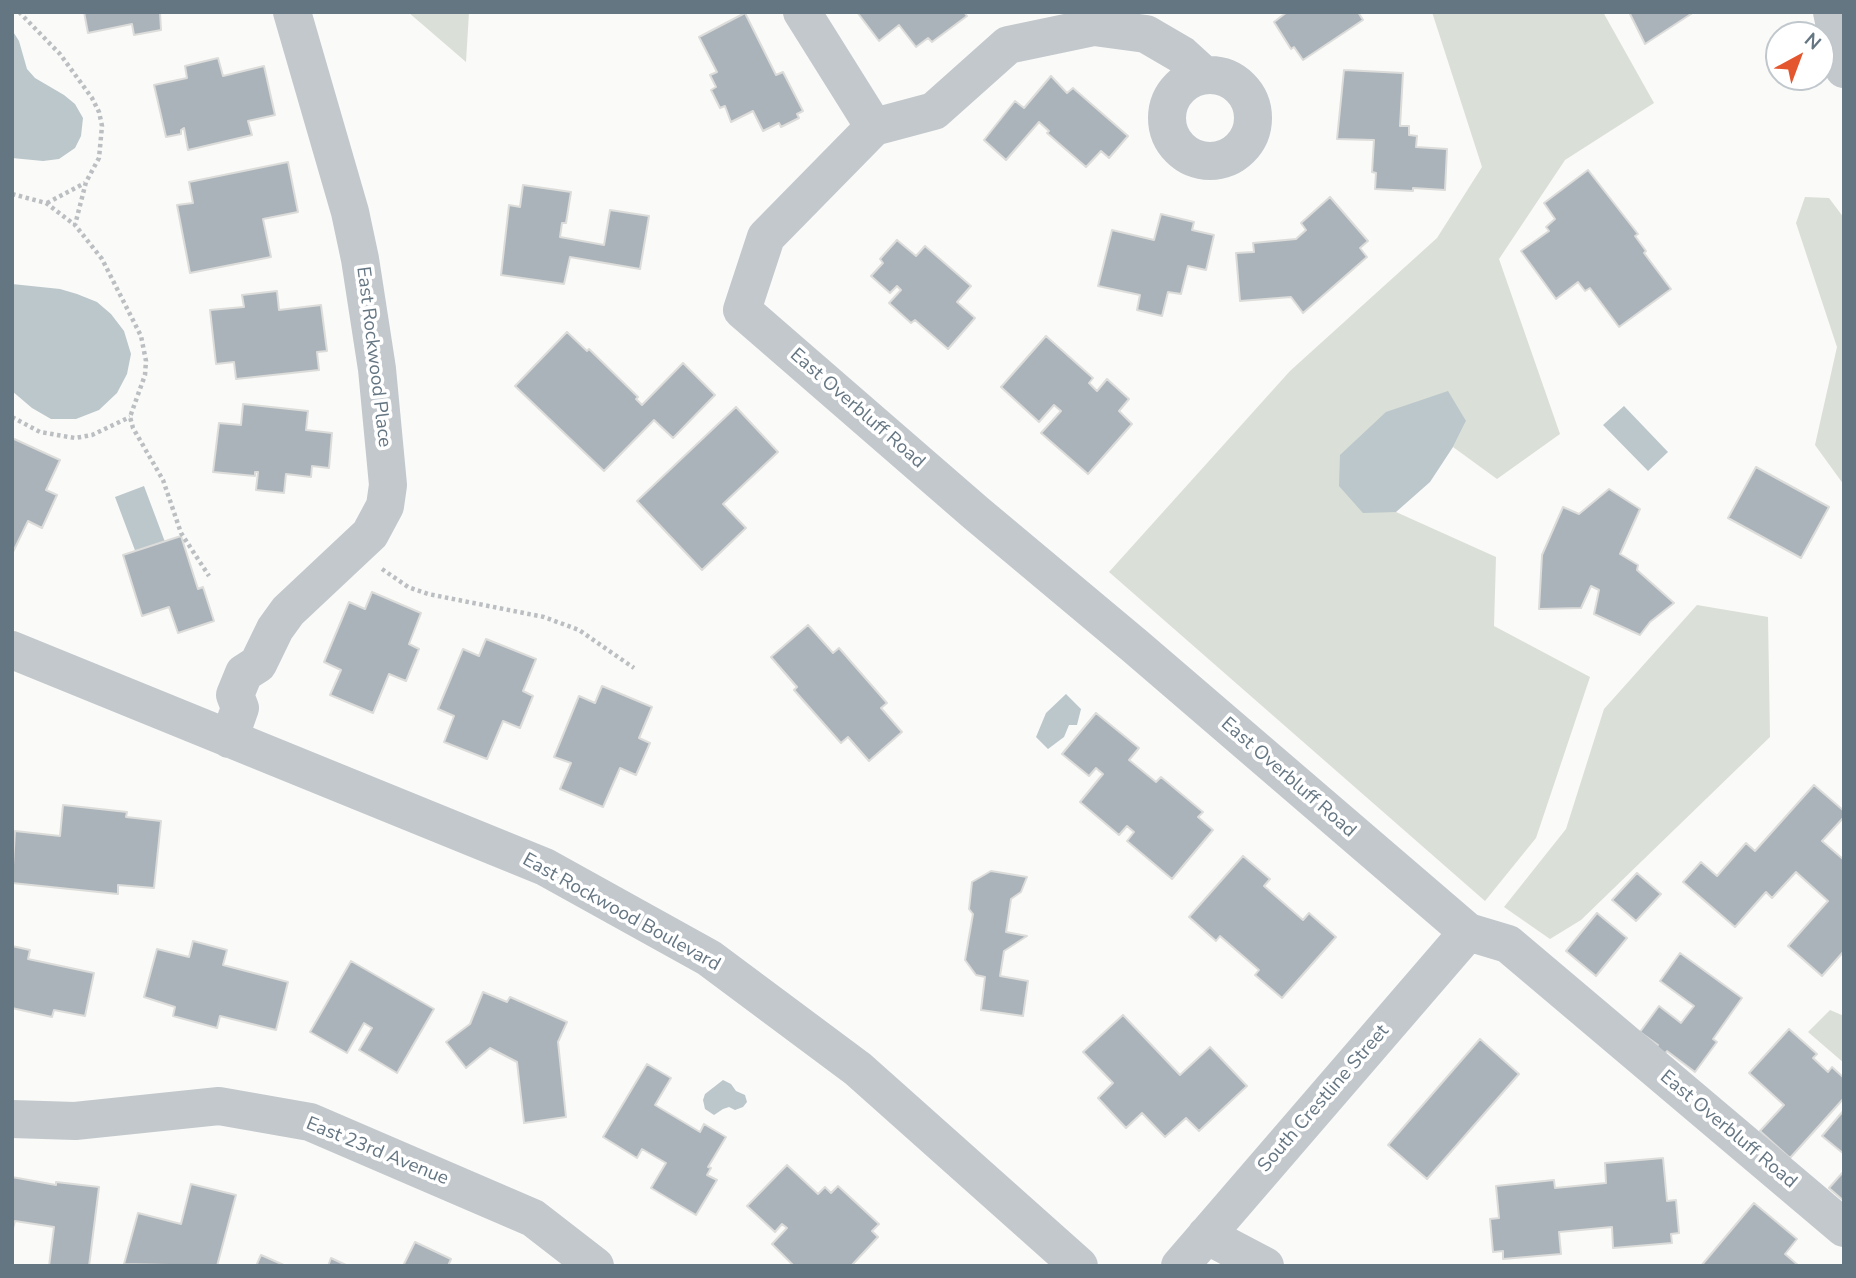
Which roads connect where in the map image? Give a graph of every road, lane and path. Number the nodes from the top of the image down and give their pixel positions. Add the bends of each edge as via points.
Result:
1 (19, 12) edge
2 (292, 12) edge
3 (802, 12) edge
4 (1832, 12) edge
5 (1844, 69) edge
6 (1204, 75) dead end
7 (874, 127) junction
8 (86, 182) junction
9 (12, 194) edge
10 (46, 203) junction
11 (75, 225) junction
12 (12, 417) edge
13 (130, 417) junction
14 (355, 549) junction
15 (209, 576) dead end
16 (13, 651) edge
17 (634, 668) dead end
18 (235, 723) junction
19 (1468, 932) junction
20 (12, 1119) edge
21 (1844, 1228) edge
22 (1194, 1249) edge
23 (595, 1266) edge
24 (1079, 1266) edge
25 (1233, 1266) edge
26 (1265, 1266) edge

1 - 8 path via 60,54 99,112 99,158
2 - 14 street, East Rockwood Place via 350,212 377,369 388,485 385,506 370,534
3 - 7 street
4 - 5 street
6 - 7 street via 1182,55 1146,34 1094,27 1008,45 934,111
7 - 19 street, East Overbluff Road via 766,237 743,310
8 - 10 path
8 - 11 path
9 - 10 path
10 - 11 path
11 - 13 path via 102,259 141,337 145,375
12 - 13 path via 40,432 75,438
13 - 15 path via 163,480 181,533
14 - 17 path via 408,587 544,617 579,630
14 - 18 street, East Rockwood Place via 275,629 258,664 264,683 254,704
16 - 18 street, East Rockwood Boulevard
18 - 24 street, East Rockwood Boulevard via 545,867 709,958 858,1069
19 - 21 street, East Overbluff Road via 1508,944
19 - 22 street, South Crestline Street
20 - 23 street, East 23rd Avenue via 75,1121 219,1106 310,1122 533,1218
22 - 25 street
22 - 26 street

